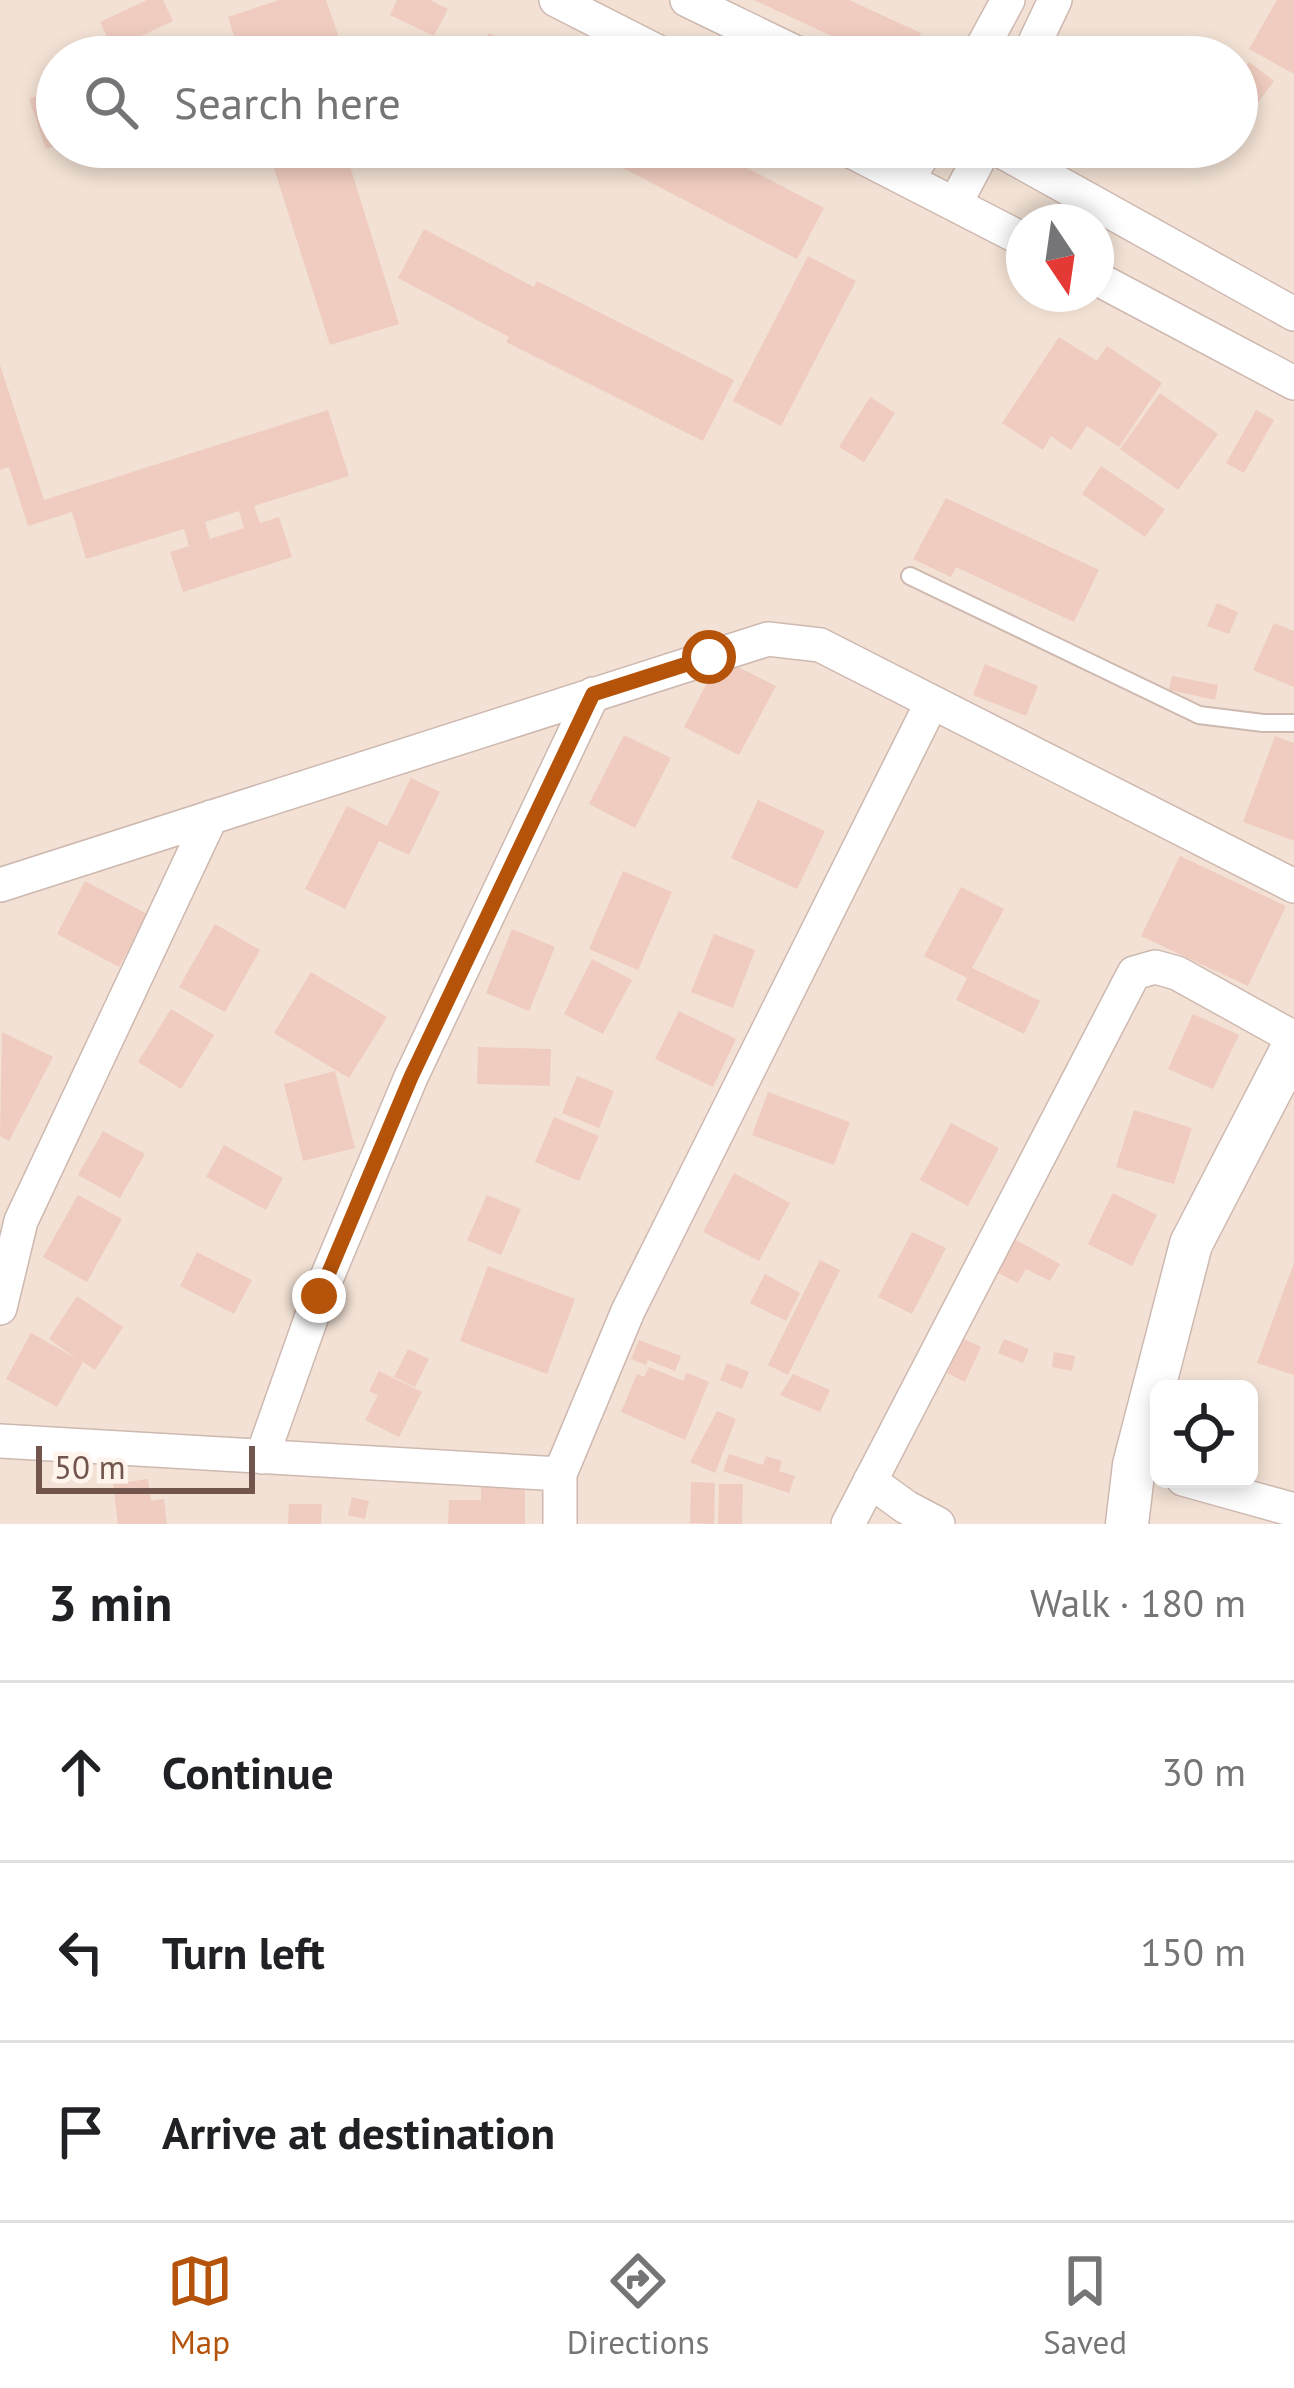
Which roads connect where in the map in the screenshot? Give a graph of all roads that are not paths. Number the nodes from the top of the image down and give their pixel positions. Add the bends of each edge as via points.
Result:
1 (556, 0) edge
2 (688, 0) edge
3 (1008, 0) edge
4 (1055, 0) edge
5 (627, 36) edge
6 (762, 36) edge
7 (988, 36) edge
8 (1038, 36) edge
9 (884, 168) edge
10 (915, 168) edge
11 (977, 168) edge
12 (1027, 168) edge
13 (908, 180) junction
14 (956, 204) junction
15 (1006, 230) edge
16 (1114, 288) edge
17 (1294, 314) edge
18 (1294, 383) edge
19 (910, 576) dead end
20 (593, 694) junction
21 (932, 702) junction
22 (1294, 722) edge
23 (211, 817) junction
24 (0, 885) edge
25 (1294, 886) edge
26 (1294, 1042) edge
27 (10, 1219) edge
28 (0, 1308) edge
29 (0, 1441) edge
30 (262, 1457) junction
31 (1147, 1469) edge
32 (560, 1474) junction
33 (869, 1481) junction
34 (1215, 1488) edge
35 (1294, 1510) edge
36 (560, 1524) edge
37 (848, 1524) edge
38 (938, 1524) edge
39 (1127, 1524) edge

1 - 5 street
2 - 6 street
3 - 7 street
4 - 8 street
9 - 13 street
10 - 13 street
11 - 14 street
12 - 17 street
13 - 14 street
14 - 15 street
16 - 18 street
19 - 22 lane via 1198,715
20 - 21 street via 768,639 820,646
20 - 23 street
20 - 30 street via 411,1077
21 - 25 street
21 - 32 street via 628,1311
23 - 24 street
23 - 27 street
26 - 31 street via 1191,1244
26 - 33 street via 1177,974 1155,967 1134,973
27 - 28 street
29 - 30 street
30 - 32 street
31 - 39 street
32 - 36 street
33 - 37 street
33 - 38 street
34 - 35 street

